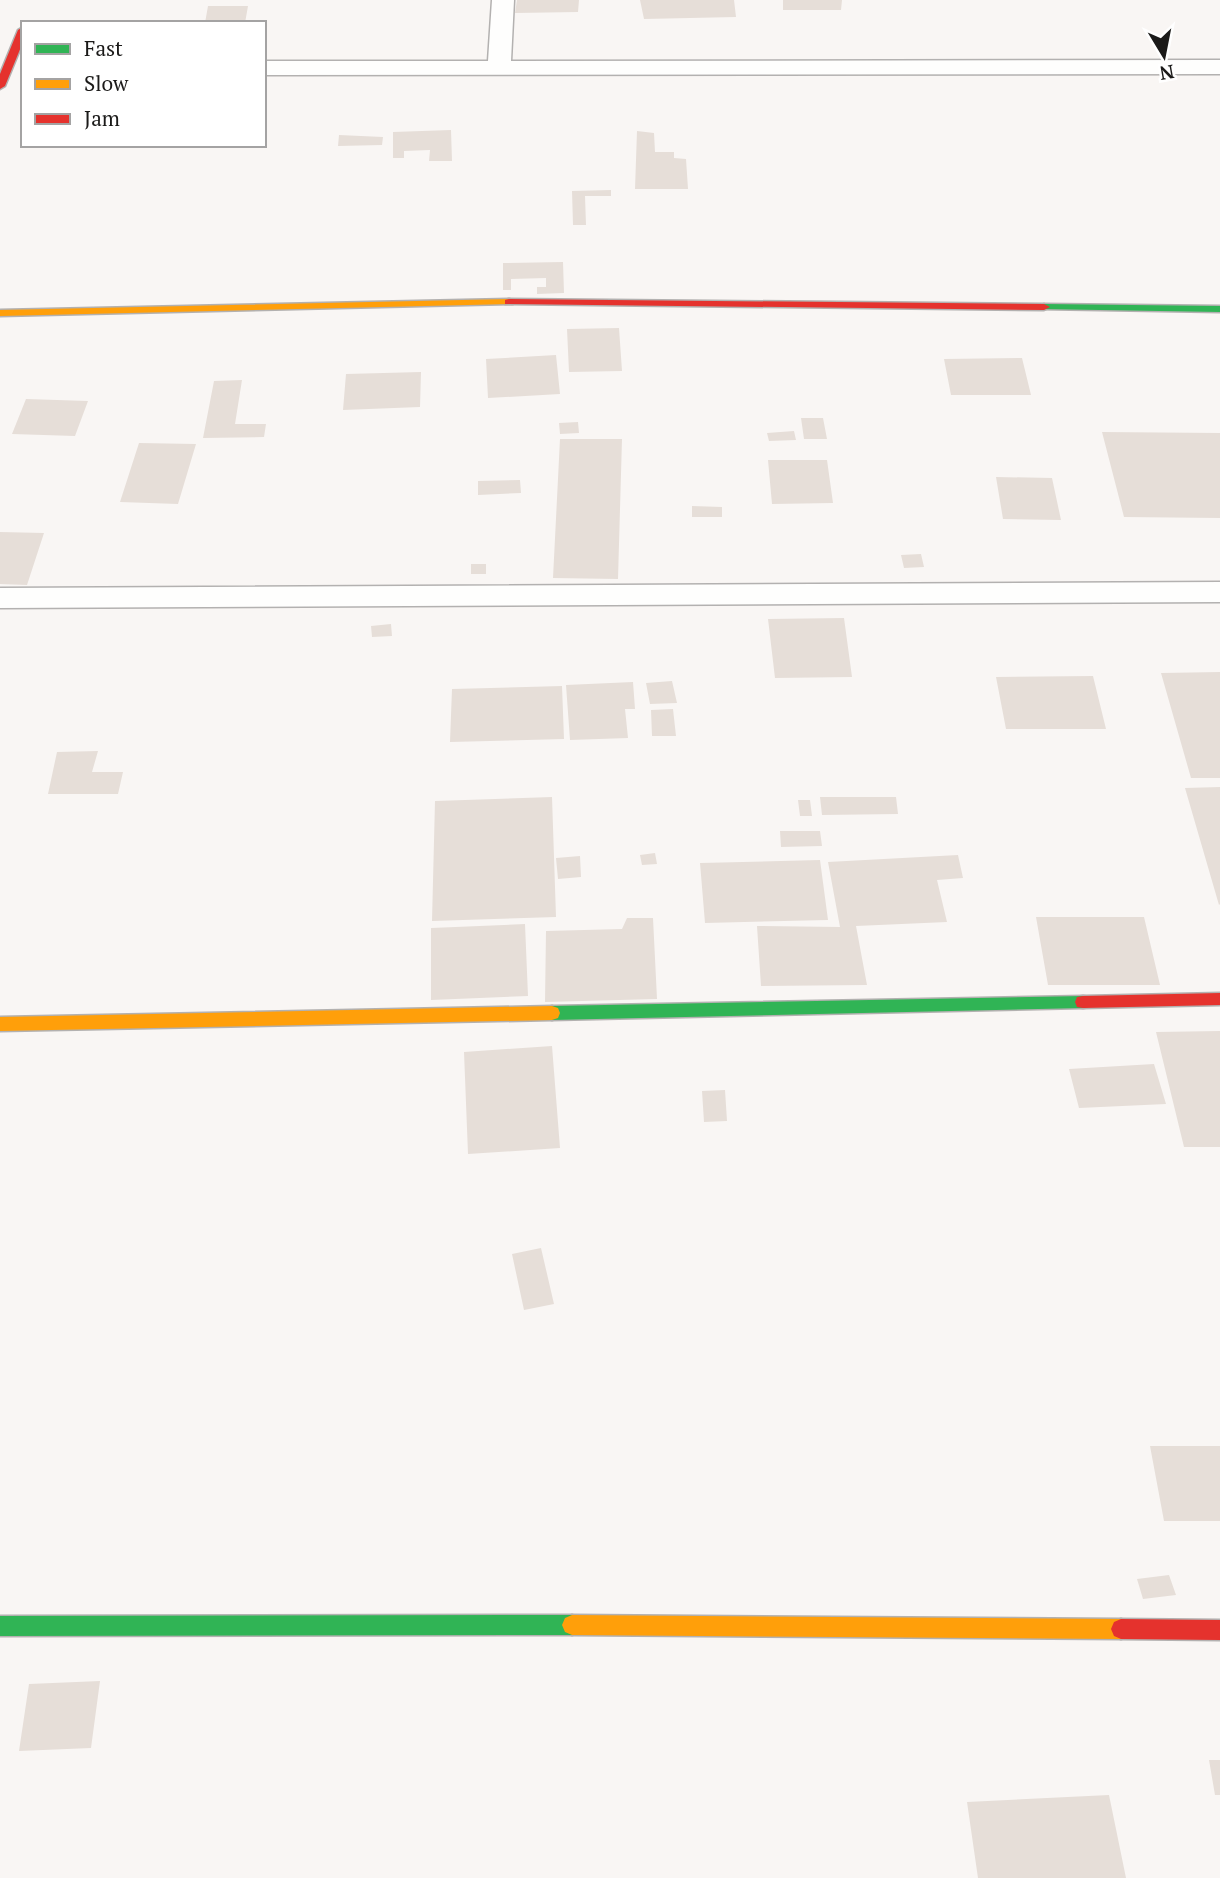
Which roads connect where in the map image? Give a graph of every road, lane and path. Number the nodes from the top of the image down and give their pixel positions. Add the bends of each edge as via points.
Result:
1 (503, 0) edge
2 (21, 37) edge
3 (499, 67) junction
4 (1220, 67) edge
5 (266, 68) edge
6 (10, 74) edge
7 (1220, 309) edge
8 (0, 313) edge
9 (1220, 592) edge
10 (0, 598) edge
11 (1220, 999) edge
12 (0, 1024) edge
13 (0, 1626) edge
14 (1220, 1630) edge

1 - 3 street
2 - 6 main road
3 - 4 street
3 - 5 street
7 - 8 main road via 493,302
9 - 10 street
11 - 12 main road
13 - 14 main road

